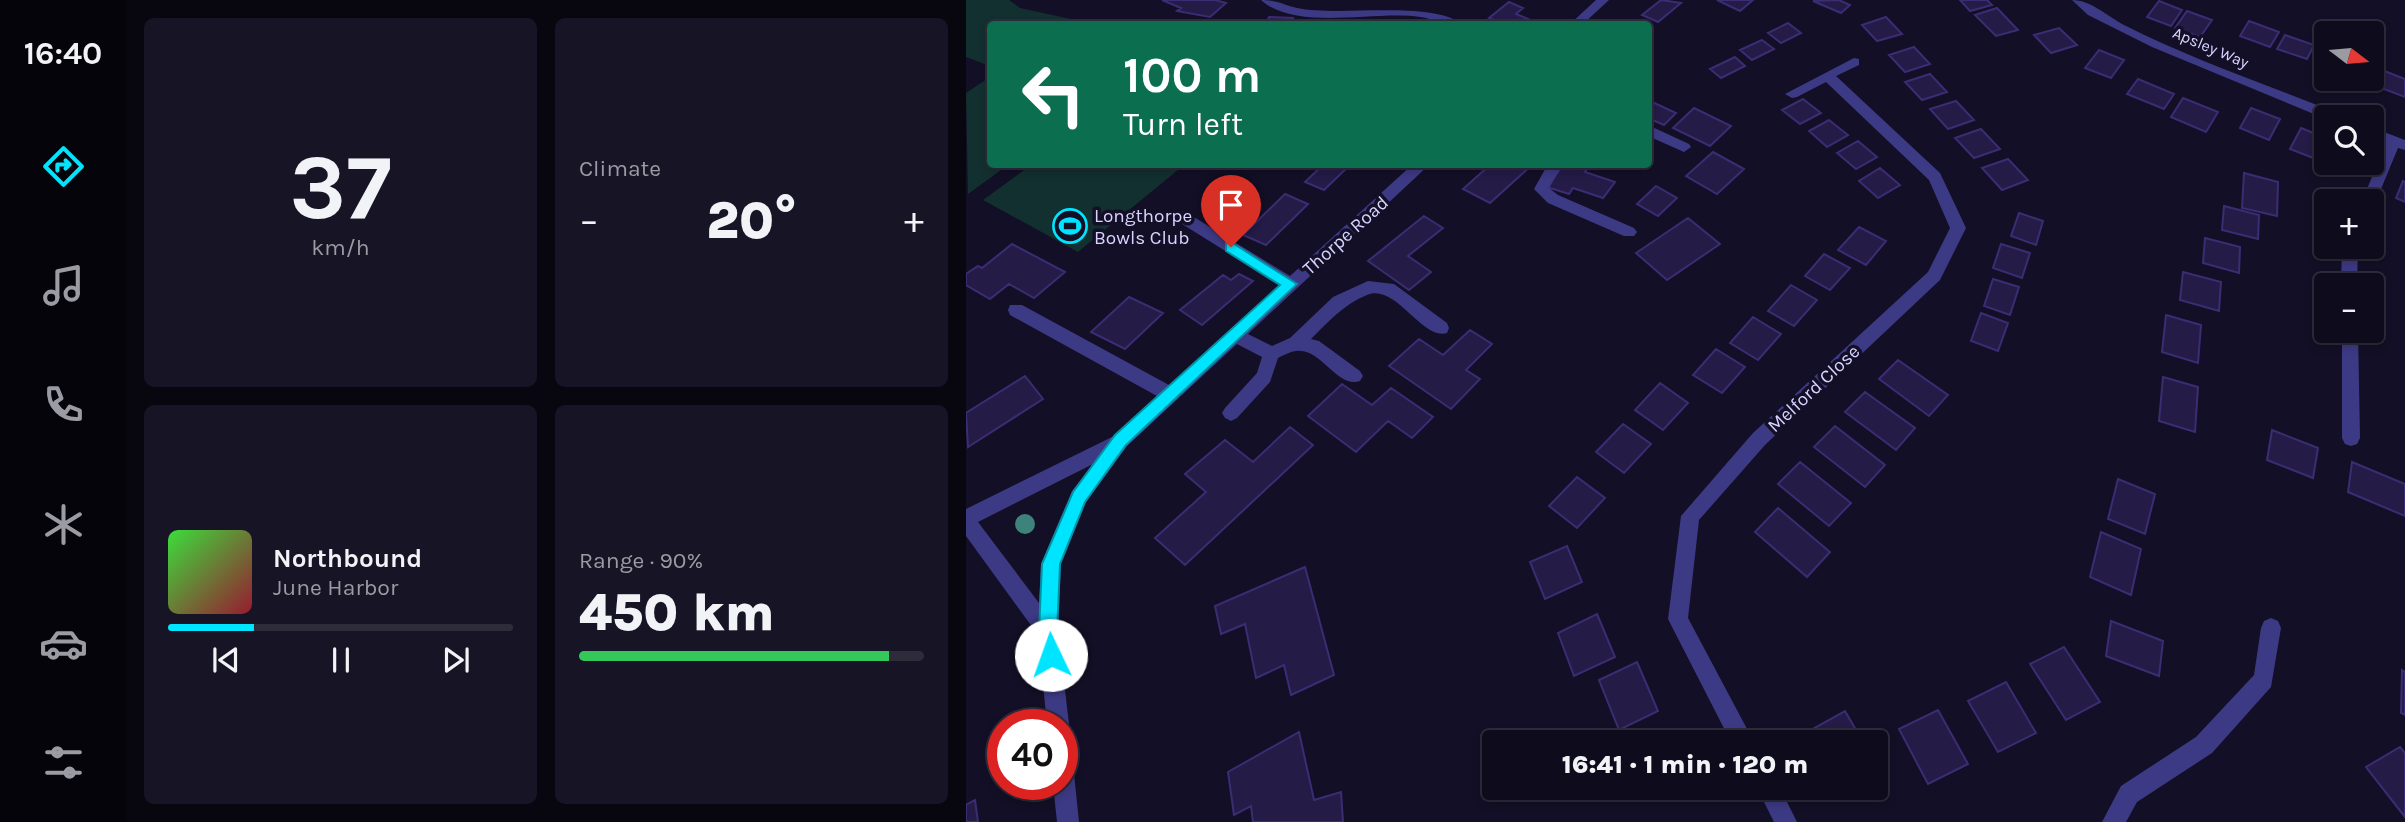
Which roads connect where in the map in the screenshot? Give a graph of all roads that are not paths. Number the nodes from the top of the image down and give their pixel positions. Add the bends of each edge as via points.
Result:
1 (1266, 0) edge
2 (1603, 0) edge
3 (2078, 0) edge
4 (1422, 7) edge
5 (1450, 21) edge
6 (1579, 21) edge
7 (1854, 62) dead end
8 (1828, 76) junction
9 (1791, 94) dead end
10 (2314, 108) edge
11 (1652, 132) edge
12 (2400, 144) edge
13 (1684, 148) dead end
14 (1419, 168) edge
15 (1554, 168) edge
16 (2376, 189) edge
17 (1179, 215) dead end
18 (1629, 232) dead end
19 (1290, 284) junction
20 (1016, 310) dead end
21 (1441, 328) dead end
22 (1235, 335) junction
23 (1296, 343) junction
24 (2350, 343) edge
25 (1271, 354) junction
26 (1354, 376) dead end
27 (1171, 394) junction
28 (1231, 414) dead end
29 (2351, 438) dead end
30 (1121, 440) junction
31 (966, 520) edge
32 (2272, 628) dead end
33 (1048, 631) junction
34 (1056, 709) edge
35 (1737, 730) edge
36 (1066, 800) edge
37 (1774, 800) edge
38 (1068, 822) edge
39 (1786, 822) edge
40 (2113, 822) edge

1 - 4 street via 1296,12
2 - 6 street
3 - 10 street, Apsley Way via 2116,26
4 - 5 street
7 - 8 street
8 - 9 street
8 - 35 street, Melford Close via 1934,177 1958,228 1934,276 1759,439 1690,516 1678,619
11 - 13 street
12 - 16 street
14 - 19 street, Thorpe Road
15 - 18 street via 1541,189 1553,199
17 - 19 street
19 - 22 street, Thorpe Road
20 - 27 street
21 - 23 street via 1388,288 1368,287 1339,302
22 - 25 street
22 - 27 street, Thorpe Road
23 - 25 street
23 - 26 street via 1313,346
24 - 29 street
25 - 28 street via 1264,377
27 - 30 street, Thorpe Road
30 - 31 street
30 - 33 street, Thorpe Road via 1079,498 1051,564
31 - 33 street
32 - 40 street via 2264,680 2204,745 2129,794
33 - 34 street, Thorpe Road
36 - 38 street
37 - 39 street

